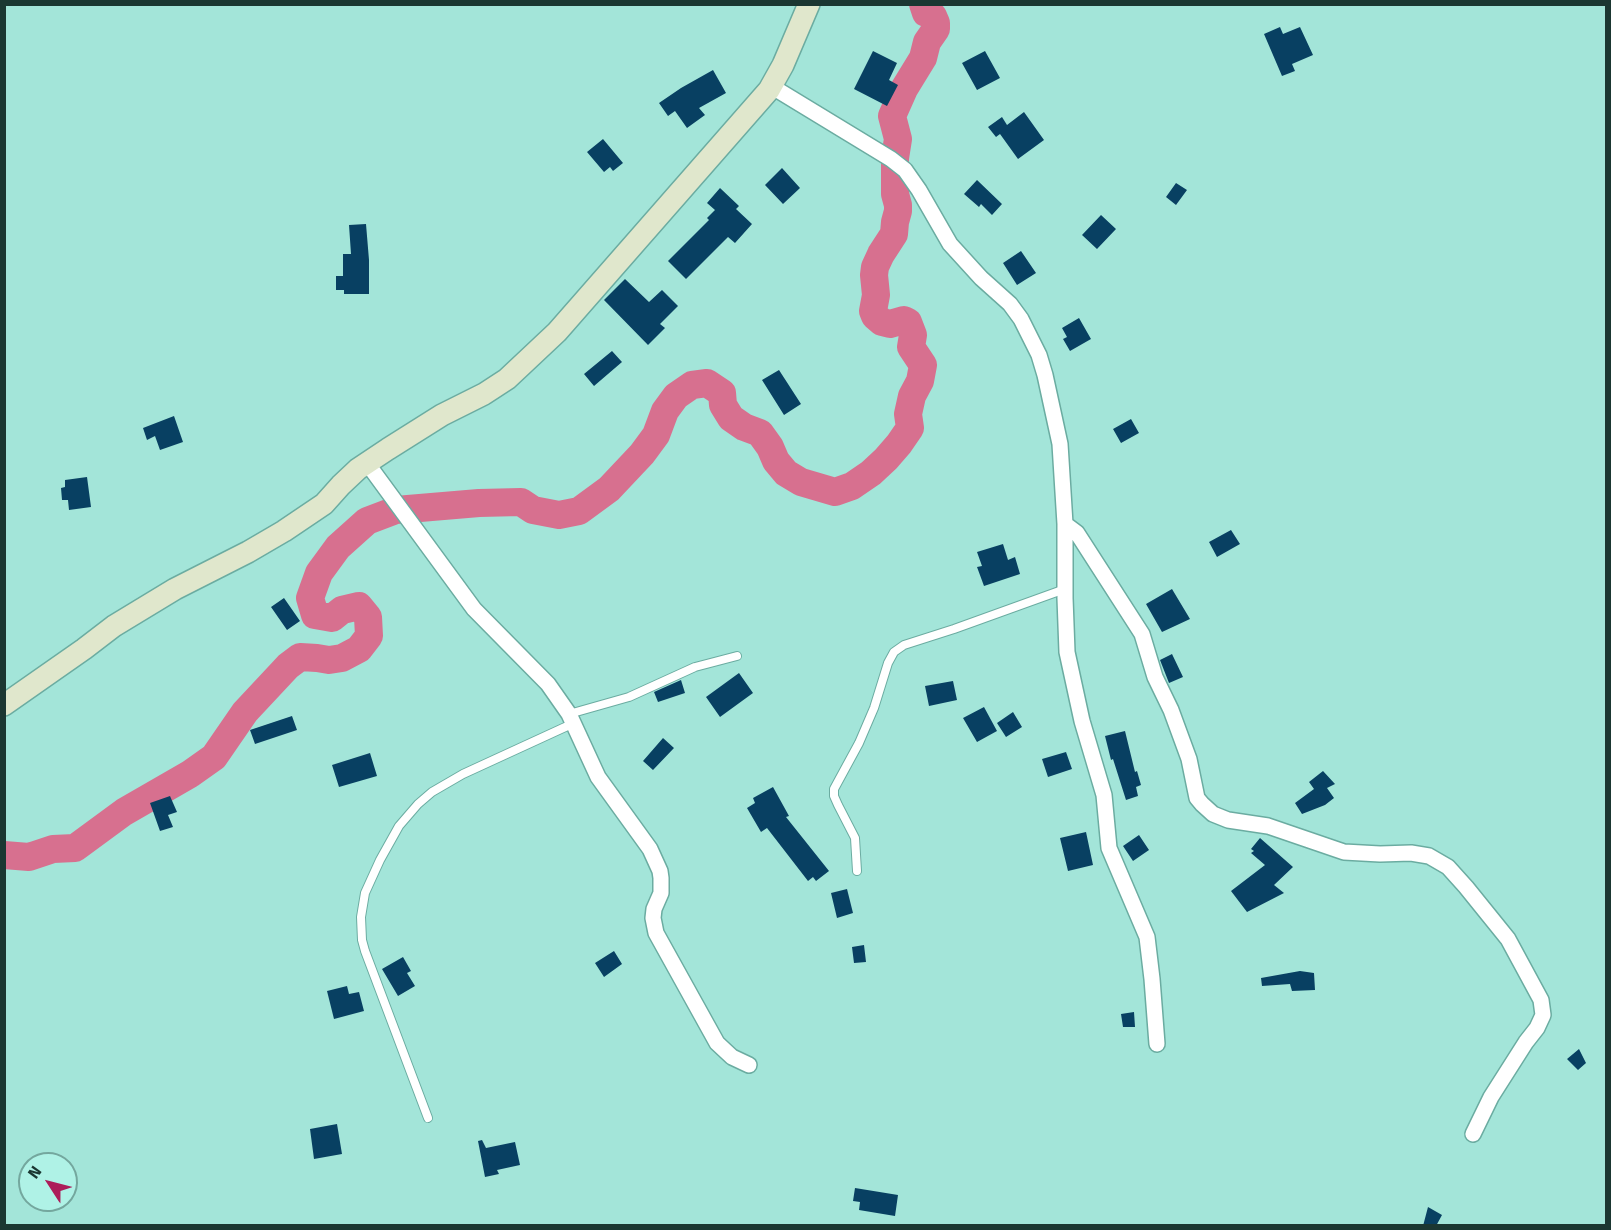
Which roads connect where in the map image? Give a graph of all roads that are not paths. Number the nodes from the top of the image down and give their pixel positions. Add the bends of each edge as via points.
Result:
1 (809, 4) edge
2 (771, 86) junction
3 (367, 464) junction
4 (1065, 524) junction
5 (1065, 589) junction
6 (737, 656) dead end
7 (4, 705) edge
8 (572, 718) junction
9 (857, 871) dead end
10 (1156, 1044) dead end
11 (748, 1065) dead end
12 (428, 1118) dead end
13 (1473, 1134) dead end

1 - 2 street
2 - 3 street via 565,323 513,374
2 - 4 street via 904,170 950,244 1011,304 1045,375 1060,444
3 - 7 street via 324,504 284,531 114,626
3 - 8 street via 474,609 548,684
4 - 5 street
4 - 13 street via 1077,533 1142,634 1189,759 1197,798 1207,809 1220,818 1269,826 1344,852 1429,856 1448,867 1508,939 1541,1000 1543,1015 1491,1097
5 - 9 lane via 904,645 894,652 859,743 834,789 838,806 855,838
5 - 10 street via 1067,652 1104,795 1109,848 1147,937
6 - 8 lane via 695,667
8 - 11 street via 598,777 650,849 660,871 661,893 653,918 656,933 717,1043
8 - 12 lane via 432,792 399,826 365,893 361,929 365,951

